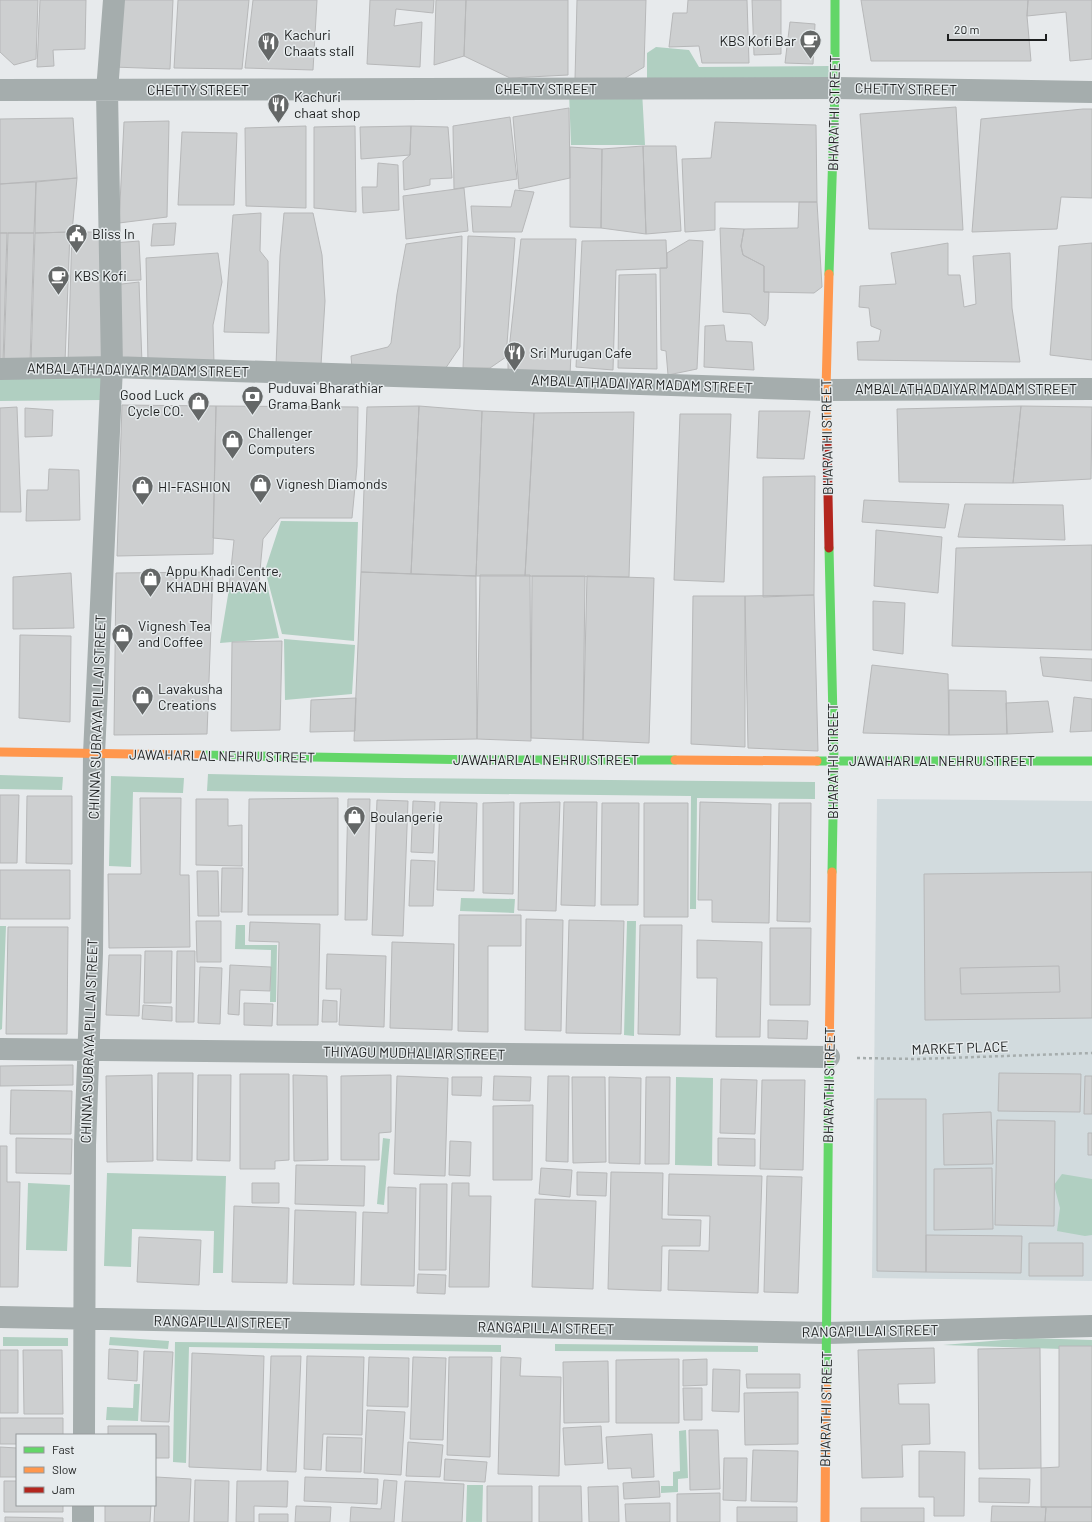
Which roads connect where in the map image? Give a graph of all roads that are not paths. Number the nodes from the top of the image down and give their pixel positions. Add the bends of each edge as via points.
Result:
1 (114, 0) edge
2 (835, 0) edge
3 (835, 88) junction
4 (0, 90) edge
5 (107, 91) junction
6 (1092, 92) edge
7 (112, 367) junction
8 (0, 369) edge
9 (1092, 389) edge
10 (826, 390) junction
11 (0, 752) edge
12 (94, 754) junction
13 (834, 761) junction
14 (1092, 761) edge
15 (0, 1049) edge
16 (89, 1049) junction
17 (829, 1058) junction
18 (0, 1317) edge
19 (85, 1320) junction
20 (1092, 1326) edge
21 (827, 1333) junction
22 (84, 1434) edge
23 (83, 1506) edge
24 (83, 1522) edge
25 (825, 1522) edge

1 - 5 street, CHINNA SUBRAYA PILLAI STREET
2 - 3 street, BHARATHI STREET
3 - 5 street, CHETTY STREET
3 - 6 street, CHETTY STREET
3 - 10 street, BHARATHI STREET
4 - 5 street, CHETTY STREET
5 - 7 street, CHINNA SUBRAYA PILLAI STREET
7 - 8 street, AMBALATHADAIYAR MADAM STREET
7 - 10 street, AMBALATHADAIYAR MADAM STREET
7 - 12 street, CHINNA SUBRAYA PILLAI STREET
9 - 10 street, AMBALATHADAIYAR MADAM STREET
10 - 13 street, BHARATHI STREET
11 - 12 street, JAWAHARLAL NEHRU STREET
12 - 13 street, JAWAHARLAL NEHRU STREET via 490,760
12 - 16 street, CHINNA SUBRAYA PILLAI STREET
13 - 14 street, JAWAHARLAL NEHRU STREET
13 - 17 street, BHARATHI STREET
15 - 16 street, THIYAGU MUDHALIAR STREET
16 - 17 street, THIYAGU MUDHALIAR STREET
16 - 19 street, CHINNA SUBRAYA PILLAI STREET via 85,1145
17 - 21 street, BHARATHI STREET
18 - 19 street, RANGAPILLAI STREET
19 - 21 street, RANGAPILLAI STREET
19 - 22 street, CHINNA SUBRAYA PILLAI STREET
20 - 21 street, RANGAPILLAI STREET
21 - 25 street, BHARATHI STREET
23 - 24 street

